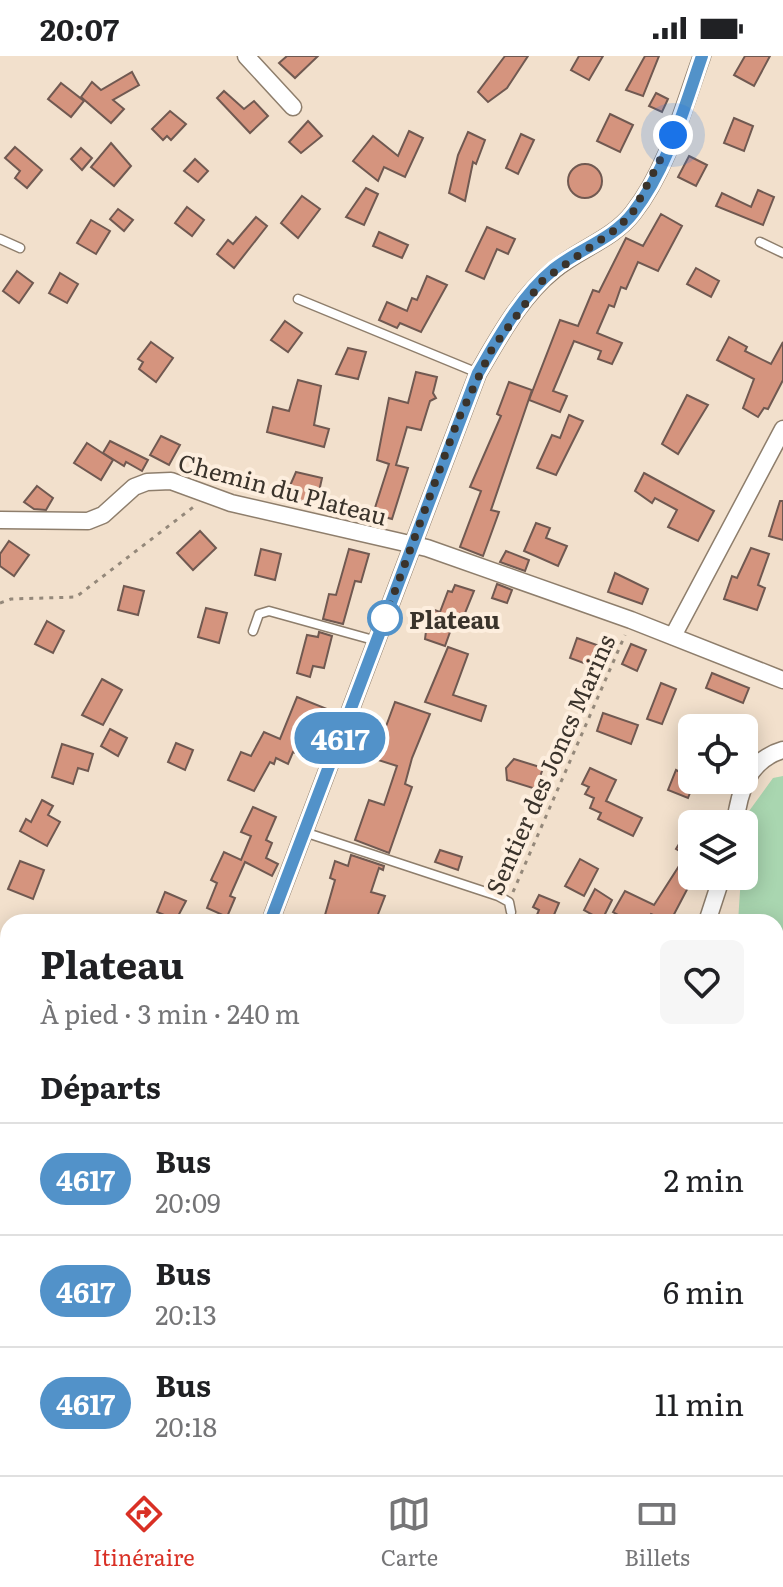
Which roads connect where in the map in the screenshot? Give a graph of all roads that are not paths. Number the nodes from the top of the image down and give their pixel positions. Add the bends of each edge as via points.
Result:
1 (246, 56) edge
2 (702, 56) edge
3 (293, 107) dead end
4 (0, 239) edge
5 (760, 242) dead end
6 (20, 248) dead end
7 (783, 253) edge
8 (298, 299) dead end
9 (478, 373) junction
10 (783, 429) edge
11 (0, 520) edge
12 (412, 544) junction
13 (253, 631) dead end
14 (673, 636) junction
15 (377, 641) junction
16 (783, 680) edge
17 (783, 750) edge
18 (737, 810) edge
19 (304, 832) junction
20 (717, 890) edge
21 (511, 912) dead end
22 (273, 914) edge
23 (710, 914) edge

1 - 3 street
2 - 9 street via 663,158 632,214 543,280
4 - 6 lane
5 - 7 lane
8 - 9 lane
9 - 12 street
10 - 14 street
11 - 12 street, Chemin du Plateau via 88,521 103,515 134,487 171,481 213,497
12 - 14 street, Chemin du Plateau
12 - 15 street
13 - 15 lane via 259,614 269,611
14 - 16 street, Chemin du Plateau
15 - 19 street
17 - 18 street via 757,764
19 - 21 lane via 498,896 509,902
19 - 22 street
20 - 23 street

